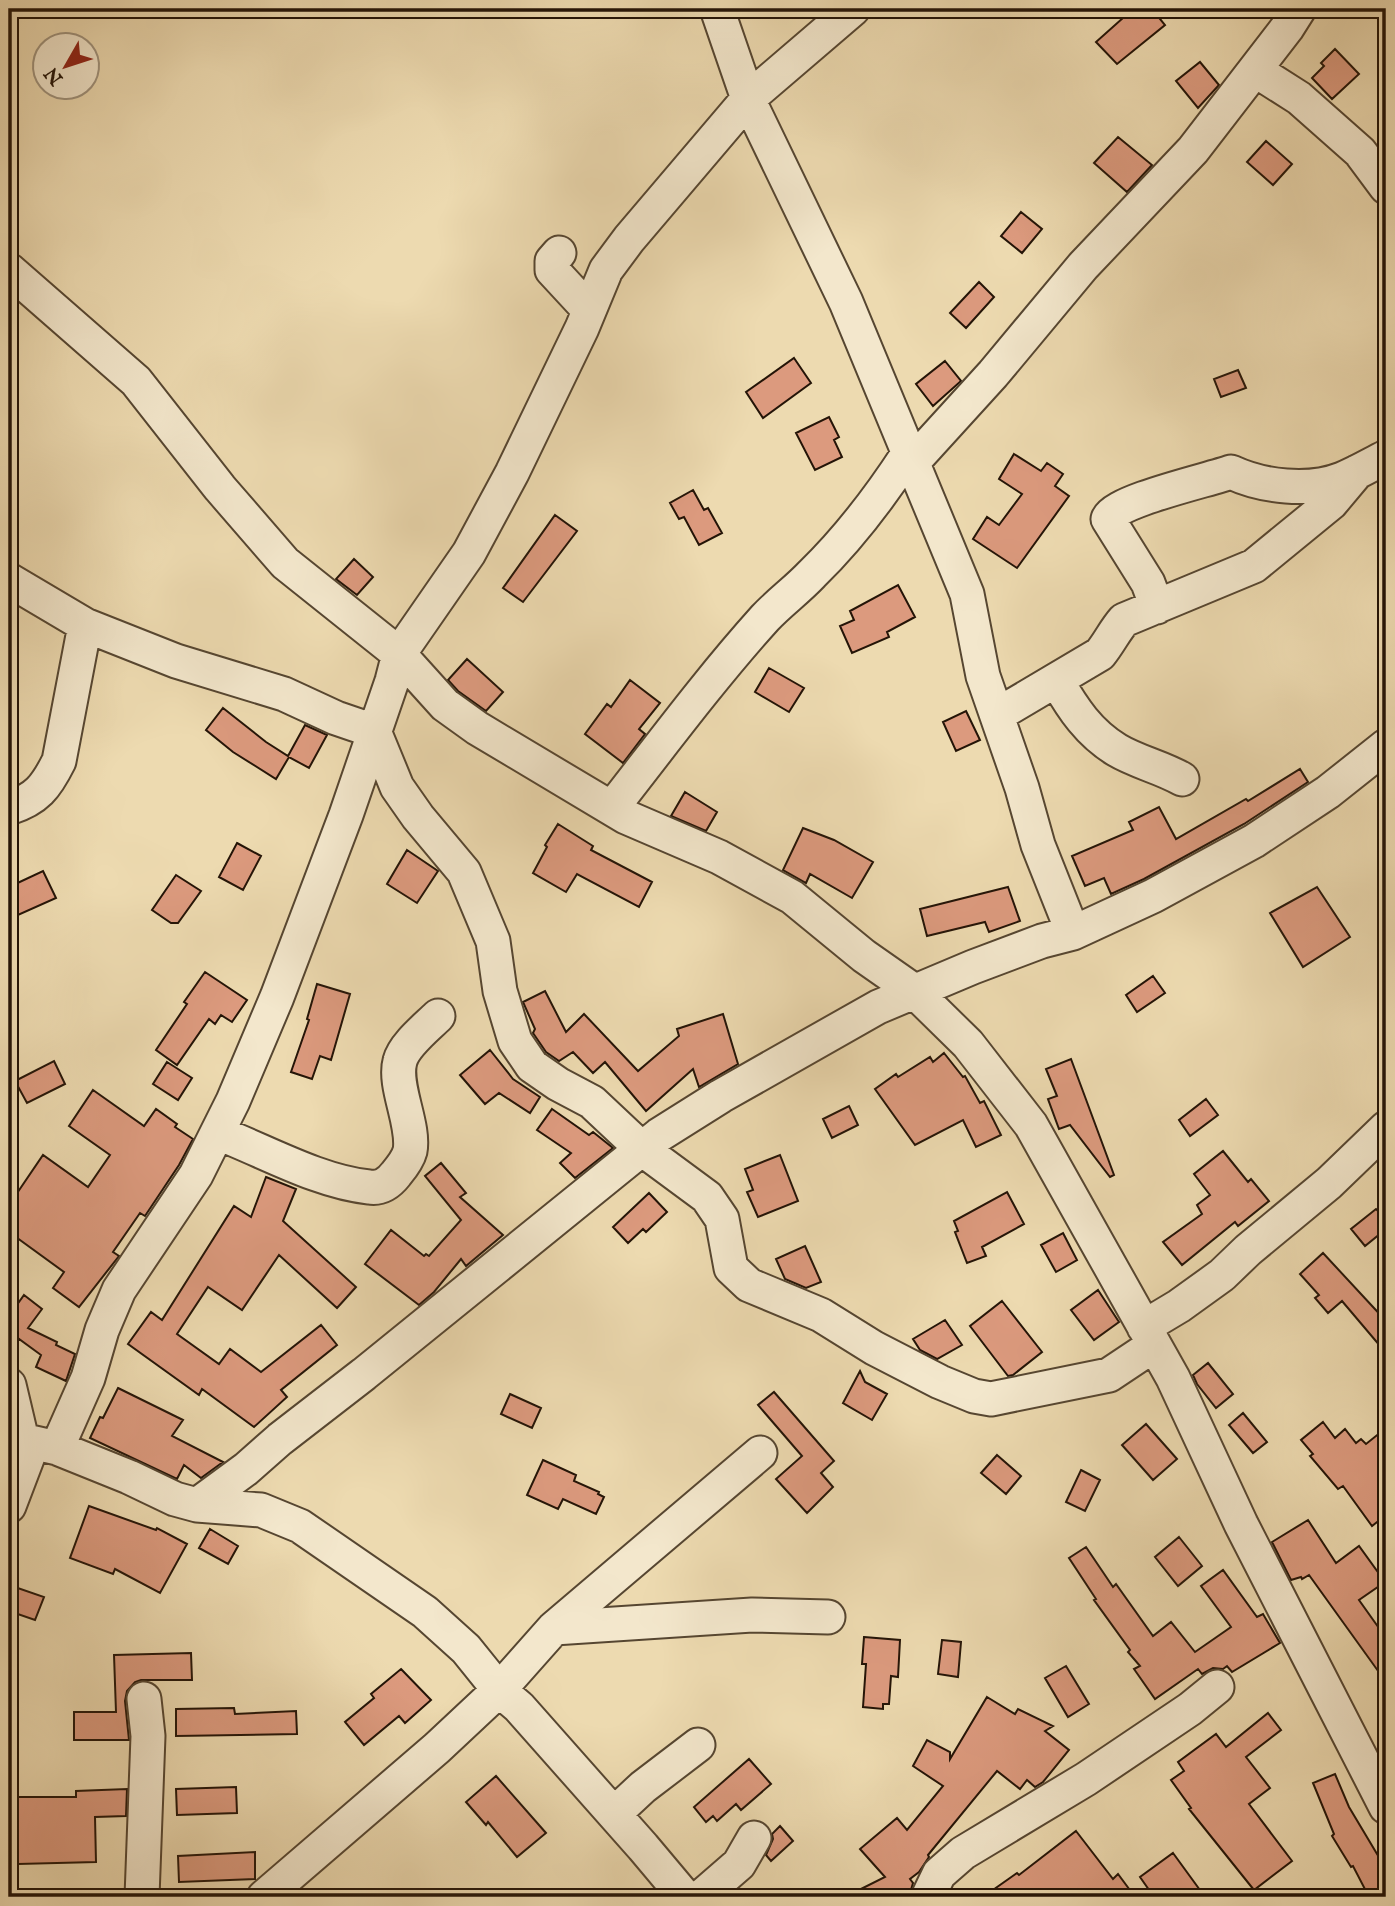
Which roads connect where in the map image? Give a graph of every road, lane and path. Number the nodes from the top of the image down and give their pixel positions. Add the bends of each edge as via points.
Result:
1 (717, 9) edge
2 (853, 9) edge
3 (1299, 9) edge
4 (1255, 70) junction
5 (748, 99) junction
6 (1386, 187) edge
7 (559, 253) dead end
8 (9, 270) edge
9 (589, 310) junction
10 (910, 458) junction
11 (1372, 464) edge
12 (9, 580) edge
13 (1157, 607) junction
14 (85, 625) junction
15 (399, 654) junction
16 (1057, 681) junction
17 (997, 715) junction
18 (373, 731) junction
19 (1386, 746) edge
20 (1182, 779) dead end
21 (9, 808) edge
22 (612, 808) junction
23 (1073, 933) junction
24 (914, 991) junction
25 (438, 1016) dead end
26 (1386, 1128) edge
27 (218, 1133) junction
28 (642, 1149) junction
29 (1149, 1336) junction
30 (9, 1385) edge
31 (30, 1442) edge
32 (760, 1453) dead end
33 (197, 1505) junction
34 (9, 1506) edge
35 (828, 1617) dead end
36 (554, 1628) junction
37 (1217, 1687) dead end
38 (499, 1690) junction
39 (144, 1699) dead end
40 (698, 1745) dead end
41 (1386, 1807) edge
42 (614, 1814) junction
43 (754, 1838) dead end
44 (142, 1897) edge
45 (264, 1897) edge
46 (685, 1897) edge
47 (702, 1897) edge
48 (928, 1897) edge

1 - 5 street
2 - 5 street
3 - 4 street
4 - 6 street via 1299,98 1360,152
4 - 10 street via 1193,150 1083,266 993,374
5 - 9 street via 613,259
5 - 10 street via 846,302
7 - 9 street via 551,270
8 - 15 street via 136,381 285,563
9 - 15 street via 469,553
10 - 17 street via 967,594 983,676
10 - 22 street via 845,539 740,646
11 - 13 street via 1254,566
11 - 13 street via 1340,480 1310,486 1264,483 1231,472 1111,512 1108,520 1148,583
12 - 14 street
13 - 16 street via 1124,620 1100,654
14 - 18 street via 284,694
14 - 21 street via 58,761 37,795
15 - 18 street
15 - 22 street via 445,705
16 - 17 street
16 - 20 street via 1072,709 1100,737 1119,751
17 - 23 street via 1038,845
18 - 27 street via 277,997
18 - 28 street via 397,787 464,872 493,941 500,991 515,1041 532,1066 592,1102
19 - 23 street via 1254,841
22 - 24 street via 719,857 792,897
23 - 24 street
24 - 28 street via 856,1018 744,1082
24 - 29 street via 968,1044 1031,1125
25 - 27 street via 416,1036 400,1060 410,1150 384,1186 372,1188 332,1179
26 - 29 street via 1329,1183
27 - 31 street via 196,1175 119,1290 88,1378
28 - 29 street via 707,1197 722,1219 731,1268 749,1285 821,1315 885,1353 974,1396 991,1399 1108,1375
28 - 33 street
29 - 41 street
30 - 31 street
31 - 33 street
31 - 34 street
32 - 36 street
33 - 38 street via 261,1510 300,1527 425,1612 466,1649
35 - 36 street via 752,1615
36 - 38 street
37 - 48 street via 1086,1779 963,1853 939,1874
38 - 42 street
38 - 45 street
39 - 44 street via 148,1735
40 - 42 street
42 - 46 street
43 - 47 street via 739,1864

